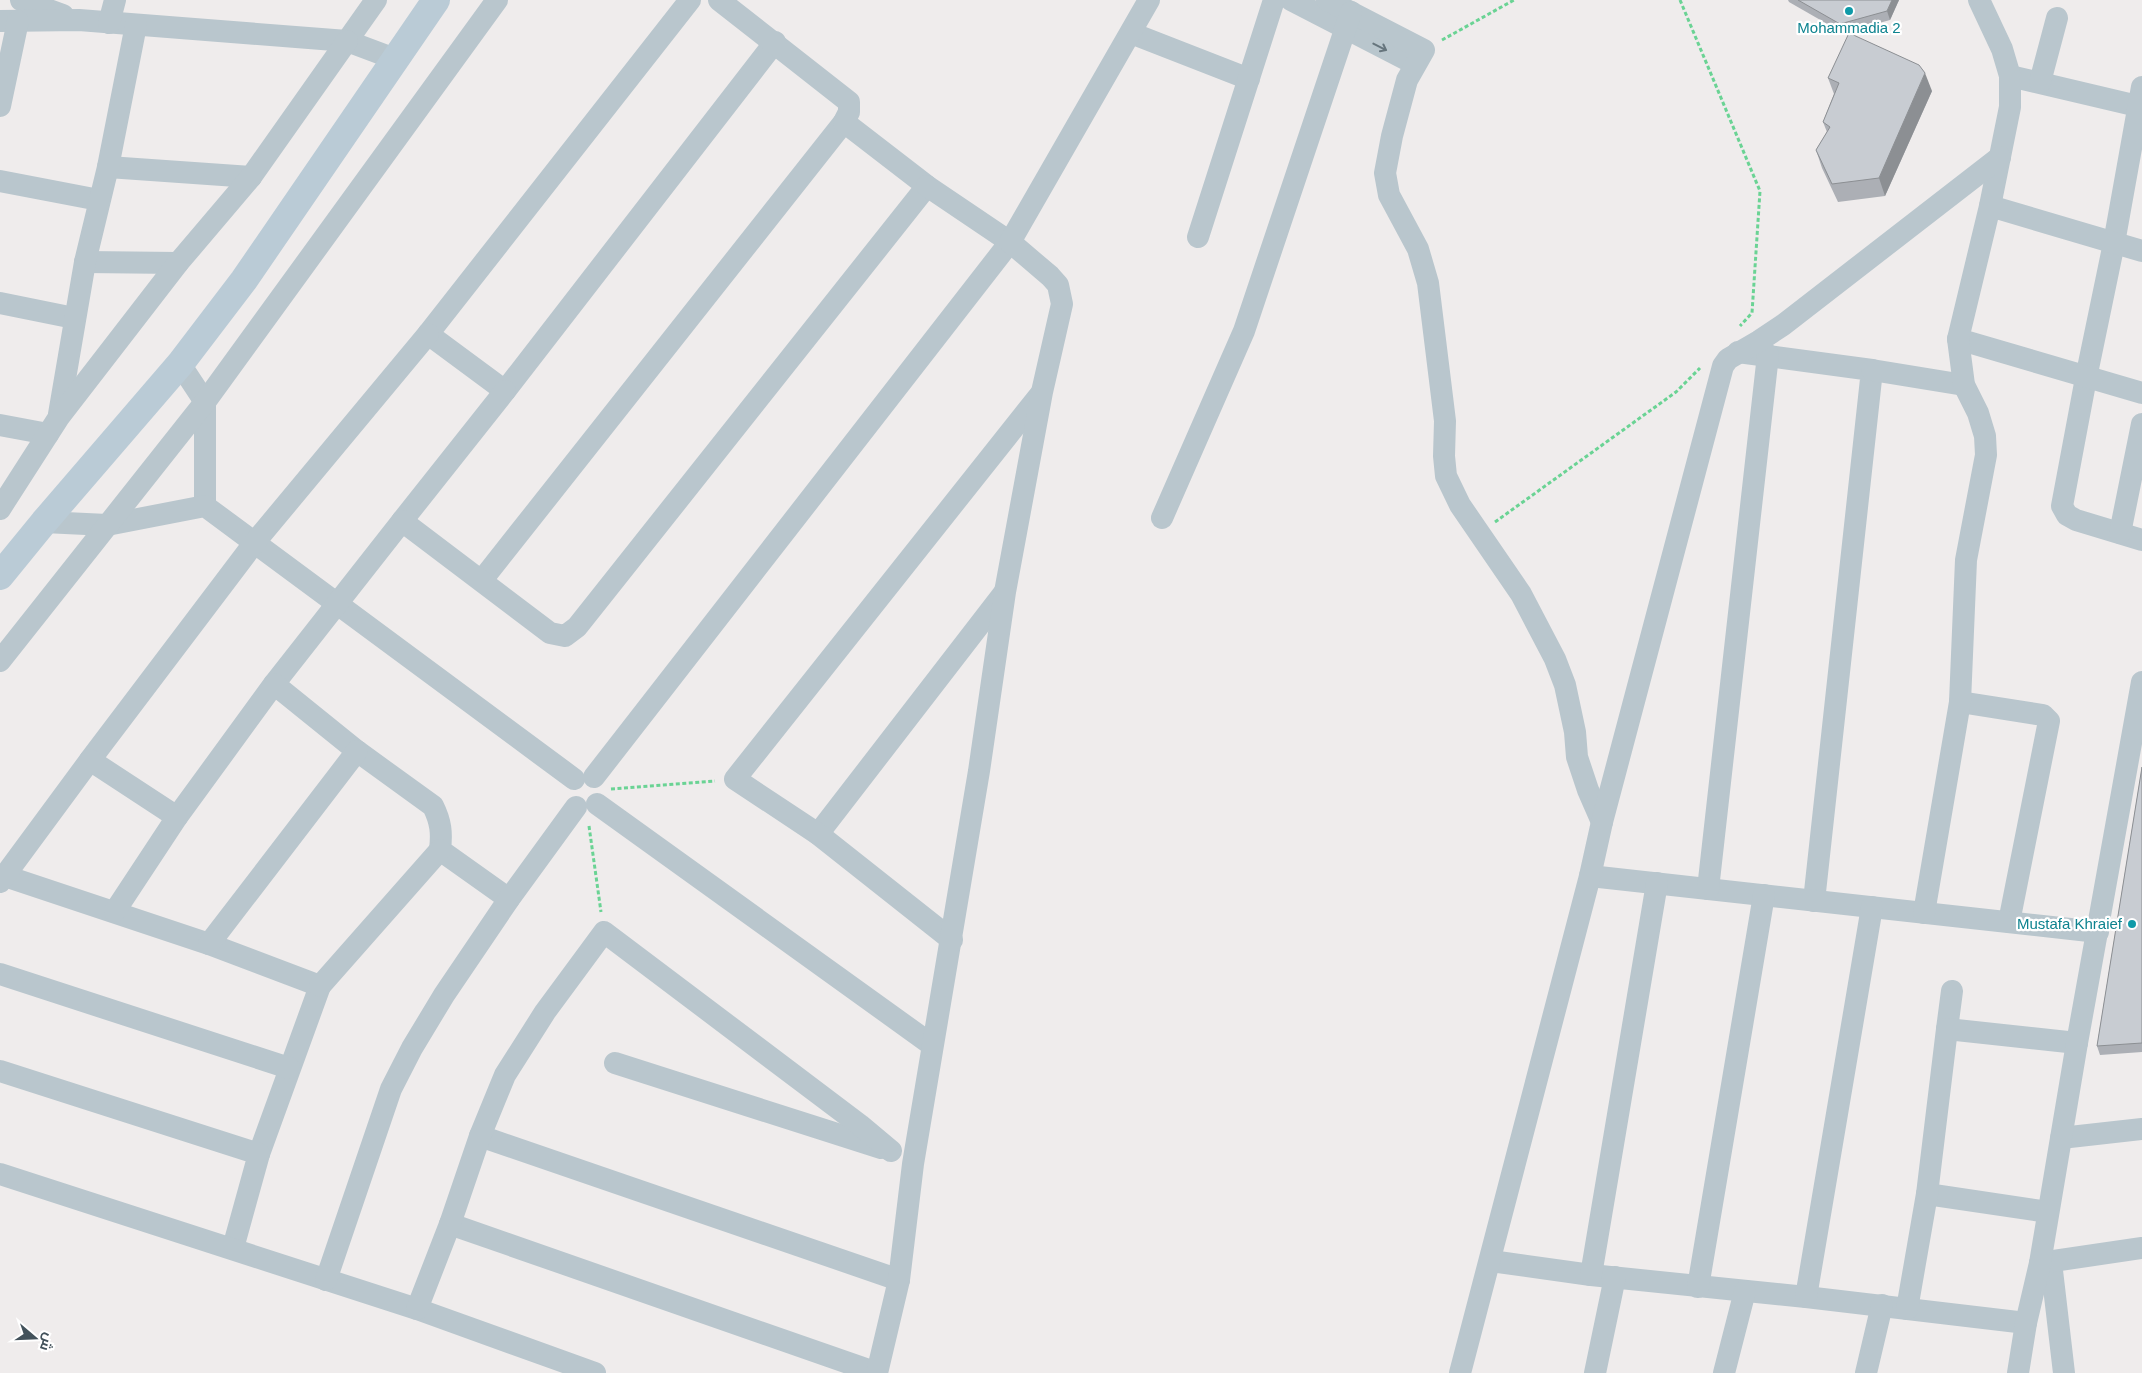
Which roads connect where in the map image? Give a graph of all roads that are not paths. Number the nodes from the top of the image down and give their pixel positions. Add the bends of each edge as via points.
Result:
1 (115, 0) edge
2 (376, 0) edge
3 (436, 0) edge
4 (497, 0) edge
5 (690, 0) edge
6 (719, 0) edge
7 (1149, 0) edge
8 (1274, 0) edge
9 (1291, 0) edge
10 (1327, 0) edge
11 (1979, 0) edge
12 (13, 14) edge
13 (2057, 18) dead end
14 (1348, 20) junction
15 (109, 23) junction
16 (136, 25) junction
17 (1131, 33) junction
18 (347, 41) junction
19 (775, 42) junction
20 (396, 59) junction
21 (2010, 76) junction
22 (1249, 79) junction
23 (2040, 82) junction
24 (2141, 100) edge
25 (0, 106) edge
26 (844, 122) junction
27 (2000, 157) junction
28 (108, 167) junction
29 (251, 177) junction
30 (0, 181) edge
31 (927, 186) junction
32 (100, 200) junction
33 (1990, 206) junction
34 (1198, 237) dead end
35 (1010, 242) junction
36 (2114, 243) junction
37 (2142, 251) edge
38 (85, 262) junction
39 (178, 263) junction
40 (0, 303) edge
41 (74, 318) junction
42 (428, 334) junction
43 (1958, 339) junction
44 (1738, 352) junction
45 (1768, 356) junction
46 (180, 364) junction
47 (1872, 370) junction
48 (2086, 378) junction
49 (1964, 385) junction
50 (504, 391) junction
51 (1042, 392) junction
52 (2142, 393) edge
53 (206, 402) junction
54 (2142, 424) edge
55 (0, 425) edge
56 (53, 425) junction
57 (205, 506) junction
58 (0, 509) edge
59 (1162, 518) dead end
60 (44, 522) junction
61 (402, 522) junction
62 (107, 525) junction
63 (2120, 534) junction
64 (2142, 540) edge
65 (255, 542) junction
66 (0, 576) edge
67 (482, 580) junction
68 (1005, 592) junction
69 (336, 603) junction
70 (0, 661) edge
71 (2142, 682) edge
72 (274, 684) junction
73 (1960, 702) junction
74 (357, 751) junction
75 (90, 760) junction
76 (588, 794) junction
77 (177, 817) junction
78 (1602, 822) junction
79 (818, 834) junction
80 (440, 850) junction
81 (1590, 876) junction
82 (3, 879) edge
83 (1657, 883) junction
84 (1708, 889) junction
85 (1764, 895) junction
86 (509, 899) junction
87 (1814, 901) junction
88 (1872, 907) junction
89 (115, 911) junction
90 (1924, 913) junction
91 (2009, 922) junction
92 (2098, 932) junction
93 (952, 940) junction
94 (209, 944) junction
95 (0, 974) edge
96 (320, 986) junction
97 (1952, 992) dead end
98 (1947, 1029) junction
99 (2077, 1043) junction
100 (932, 1045) junction
101 (615, 1062) dead end
102 (289, 1068) junction
103 (0, 1071) edge
104 (2142, 1129) edge
105 (480, 1136) junction
106 (2061, 1138) junction
107 (891, 1151) junction
108 (259, 1154) junction
109 (913, 1164) junction
110 (0, 1174) edge
111 (1928, 1194) junction
112 (2048, 1212) junction
113 (450, 1224) junction
114 (233, 1248) junction
115 (2142, 1248) edge
116 (1491, 1261) junction
117 (2046, 1263) junction
118 (1590, 1275) junction
119 (1615, 1277) junction
120 (326, 1280) junction
121 (900, 1280) junction
122 (1698, 1287) junction
123 (1745, 1291) junction
124 (1806, 1297) junction
125 (1882, 1305) junction
126 (1907, 1308) junction
127 (416, 1309) junction
128 (2026, 1323) junction
129 (595, 1373) edge
130 (877, 1373) edge
131 (1460, 1373) edge
132 (1595, 1373) edge
133 (1724, 1373) edge
134 (1866, 1373) edge
135 (2018, 1373) edge
136 (2064, 1373) edge

1 - 15 street
2 - 18 street
3 - 20 street
4 - 53 street
5 - 42 street
6 - 19 street
7 - 17 street
8 - 22 street
9 - 14 street
10 - 14 street
11 - 21 street via 2002,49
12 - 15 street
12 - 25 street
13 - 23 street
14 - 59 street via 1244,330
14 - 78 street via 1419,57 1407,80 1385,173 1388,194 1418,250 1428,283 1446,421 1446,476 1478,534 1521,594 1555,659 1565,685 1577,757
15 - 16 street
16 - 18 street
16 - 28 street
17 - 22 street
17 - 35 street
18 - 20 street
18 - 29 street
19 - 26 street via 848,102 849,112
19 - 50 street
20 - 46 street via 244,280
21 - 23 street
21 - 27 street via 2010,108
22 - 34 street
23 - 24 street
24 - 36 street
26 - 31 street
26 - 67 street
27 - 33 street
27 - 44 street via 1783,325
28 - 29 street
28 - 32 street
29 - 39 street
30 - 32 street
31 - 35 street
31 - 67 street via 576,627 564,636 550,632
32 - 38 street
33 - 36 street
33 - 43 street
35 - 51 street via 1058,285 1062,304
35 - 76 street
36 - 37 street
36 - 48 street
38 - 39 street
38 - 41 street
39 - 56 street
40 - 41 street
41 - 56 street
42 - 50 street
42 - 65 street
43 - 48 street
43 - 49 street
44 - 45 street
44 - 78 street via 1723,366
45 - 47 street
45 - 84 street
46 - 53 street
46 - 60 street
47 - 49 street
47 - 87 street
48 - 52 street
48 - 63 street via 2062,506 2067,515 2076,520
49 - 73 street via 1978,413 1986,445 1966,560
50 - 61 street
51 - 68 street
51 - 79 street via 736,779
53 - 57 street
53 - 62 street
54 - 63 street
55 - 56 street
56 - 58 street
57 - 62 street
57 - 65 street
60 - 62 street
60 - 66 street
61 - 67 street
61 - 69 street
62 - 70 street
63 - 64 street
65 - 69 street
65 - 75 street
68 - 79 street
68 - 93 street
69 - 72 street
69 - 76 street
71 - 92 street
72 - 74 street
72 - 77 street
73 - 90 street
73 - 91 street via 2043,715 2049,721
74 - 80 street via 433,806 440,820
74 - 94 street
75 - 77 street
75 - 82 street
76 - 86 street
76 - 100 street
77 - 89 street
78 - 81 street
79 - 93 street
80 - 86 street
80 - 96 street
81 - 83 street
81 - 116 street
82 - 89 street
83 - 84 street
83 - 118 street
84 - 85 street
85 - 87 street
85 - 122 street
86 - 120 street via 440,1003 391,1088
87 - 88 street
88 - 90 street
88 - 124 street
89 - 94 street
90 - 91 street
91 - 92 street
92 - 99 street
93 - 100 street
94 - 96 street
95 - 102 street
96 - 102 street
97 - 98 street
98 - 99 street
98 - 111 street
99 - 106 street
100 - 109 street
101 - 107 street
102 - 108 street
103 - 108 street
104 - 106 street
105 - 107 street via 505,1075 545,1012 604,932
105 - 113 street
105 - 121 street
106 - 112 street
107 - 109 street
108 - 114 street
109 - 121 street
110 - 114 street
111 - 112 street
111 - 126 street
112 - 117 street
113 - 127 street
113 - 130 street
114 - 120 street
115 - 117 street
116 - 118 street
116 - 131 street
117 - 128 street
117 - 136 street
118 - 119 street
119 - 122 street
119 - 132 street
120 - 127 street
121 - 130 street
122 - 123 street
123 - 124 street
123 - 133 street
124 - 125 street
125 - 126 street
125 - 134 street
126 - 128 street
127 - 129 street
128 - 135 street

